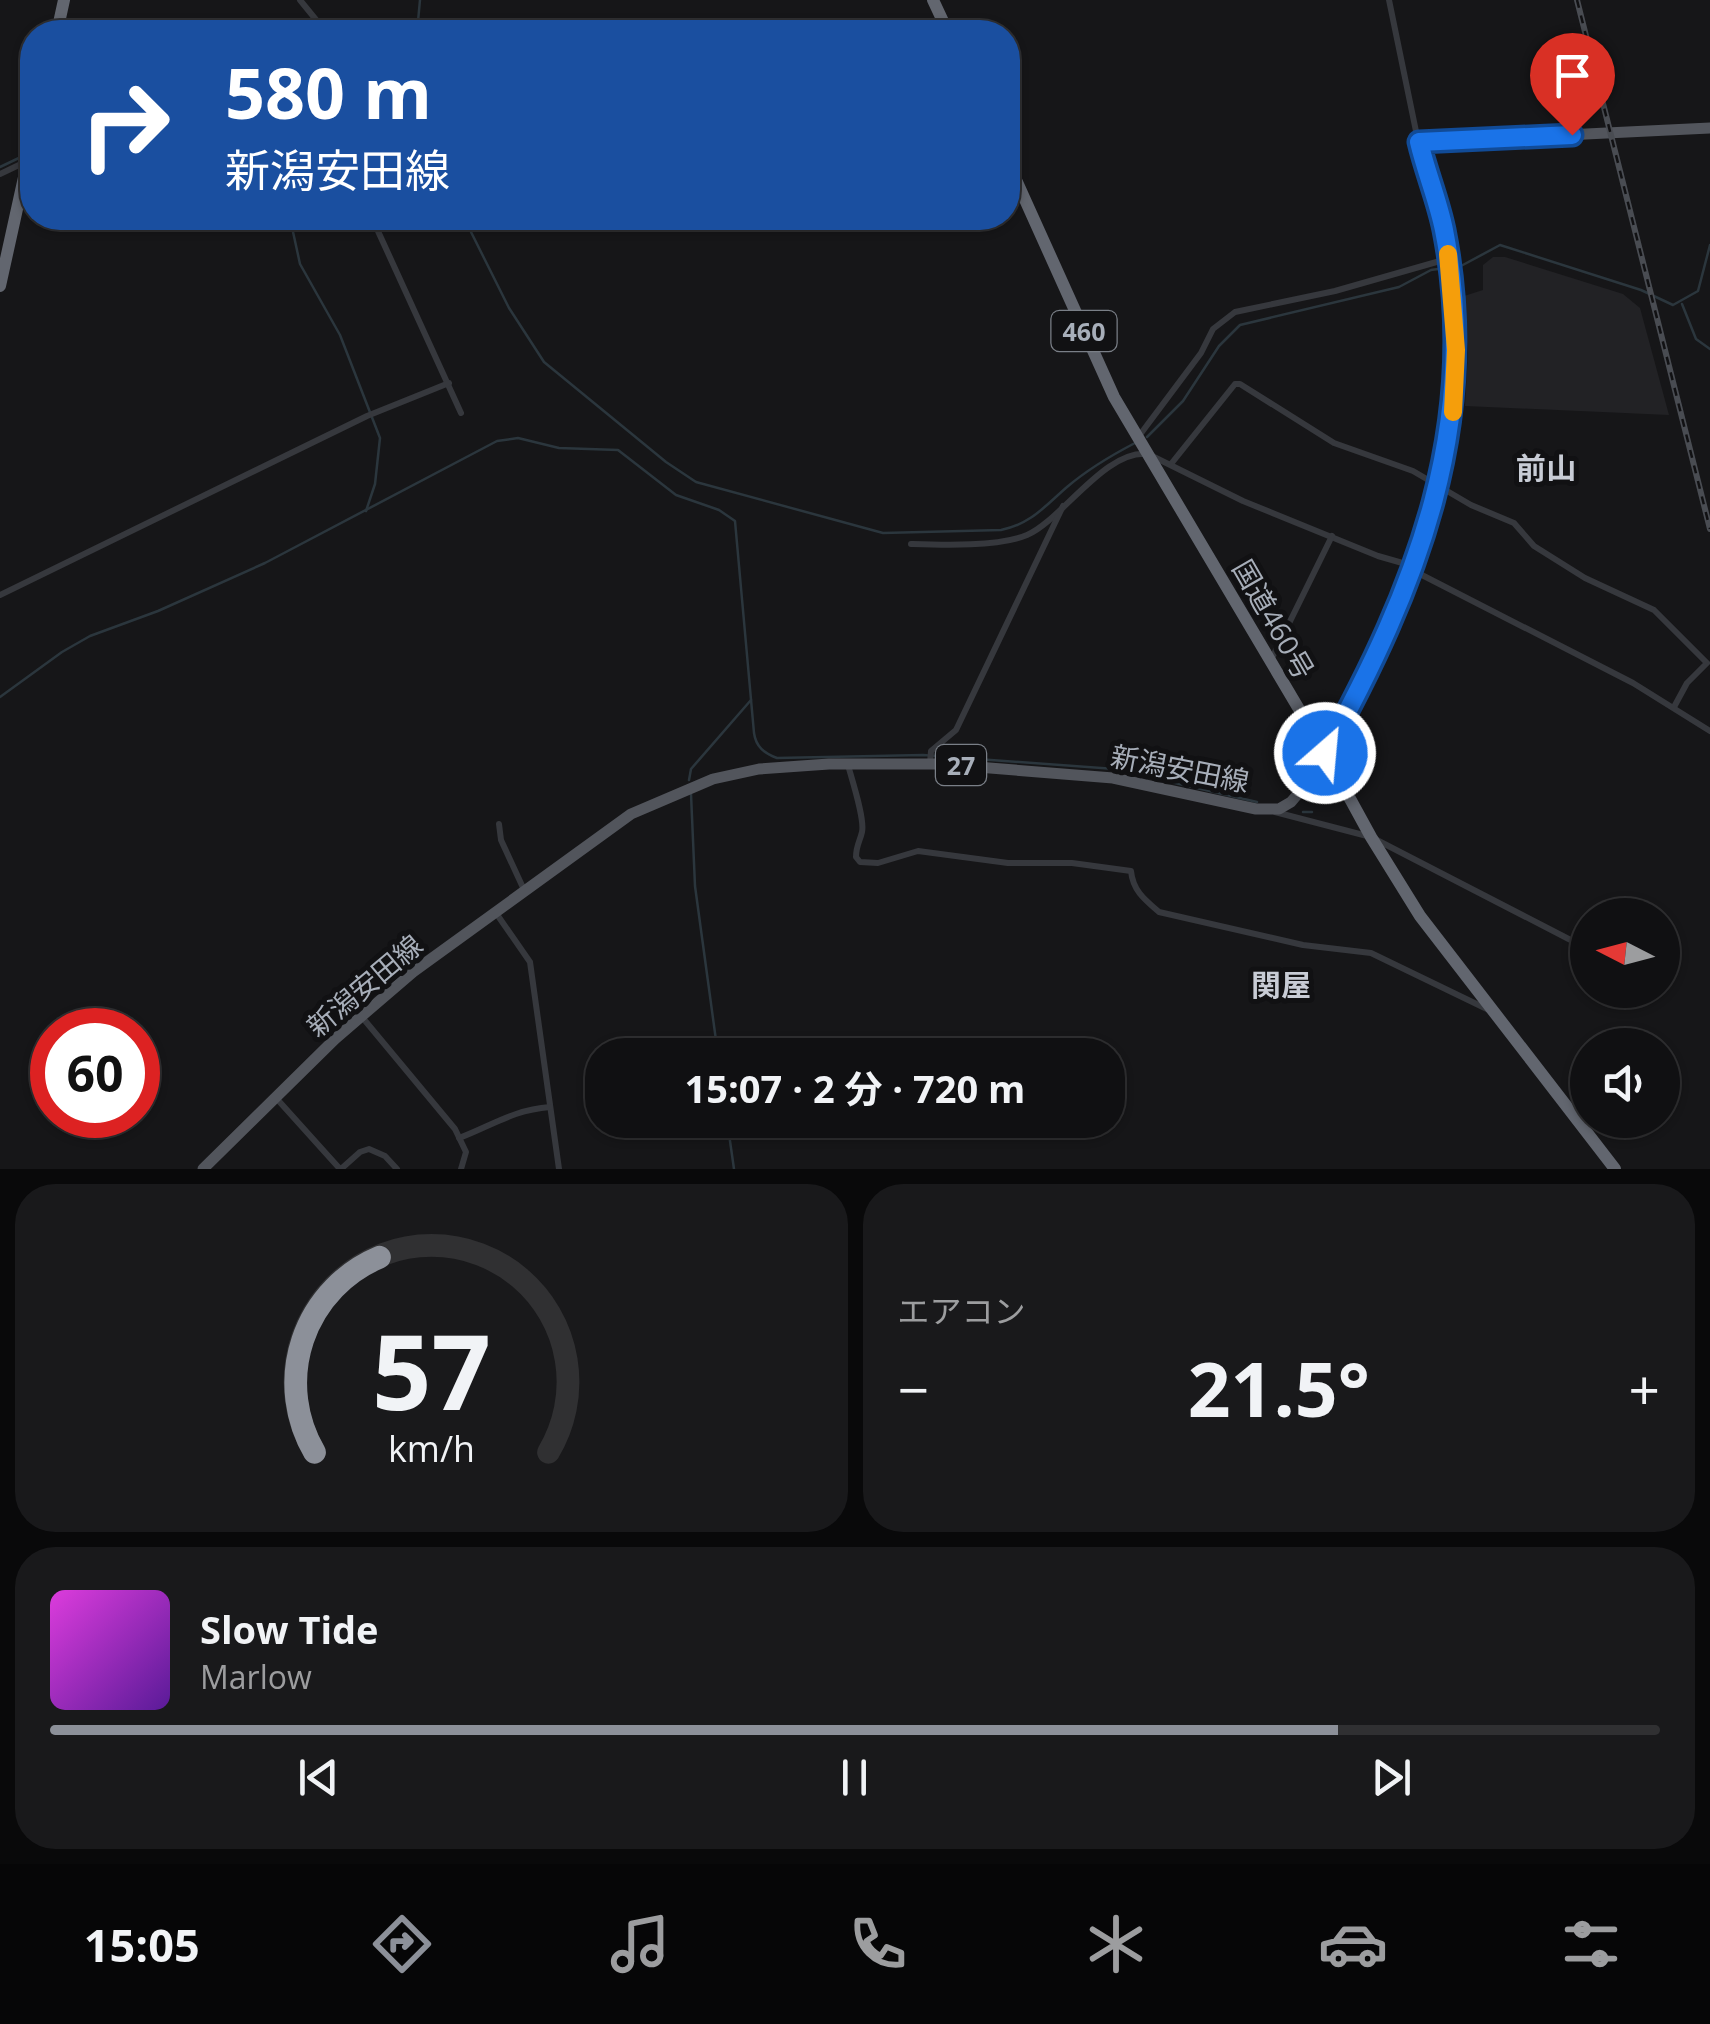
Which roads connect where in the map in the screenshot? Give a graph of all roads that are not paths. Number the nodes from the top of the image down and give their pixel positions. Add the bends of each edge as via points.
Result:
1 (300, 0) edge
2 (1389, 0) edge
3 (316, 20) edge
4 (1710, 128) edge
5 (1419, 142) junction
6 (1020, 189) edge
7 (20, 195) edge
8 (378, 230) edge
9 (1448, 258) junction
10 (0, 286) edge
11 (449, 383) junction
12 (461, 413) dead end
13 (1144, 446) junction
14 (1171, 464) junction
15 (1438, 486) junction
16 (1063, 504) junction
17 (1332, 536) junction
18 (910, 544) dead end
19 (1414, 566) junction
20 (0, 595) edge
21 (1270, 662) junction
22 (1674, 708) junction
23 (1710, 730) edge
24 (1325, 753) junction
25 (847, 764) junction
26 (930, 764) junction
27 (1268, 810) junction
28 (499, 824) dead end
29 (1371, 837) junction
30 (525, 892) junction
31 (496, 912) junction
32 (1570, 940) edge
33 (1491, 1011) junction
34 (361, 1016) junction
35 (276, 1098) junction
36 (550, 1106) junction
37 (459, 1138) junction
38 (203, 1169) edge
39 (341, 1169) edge
40 (397, 1169) edge
41 (460, 1169) edge
42 (559, 1169) edge
43 (1615, 1169) edge

1 - 3 street
2 - 5 street
4 - 5 main road
5 - 9 main road, 新潟安田線
6 - 13 highway, 国道460号 / 460 via 1114,397
7 - 10 highway
8 - 11 street
9 - 13 street via 1336,292 1235,312 1213,329
9 - 15 main road, 新潟安田線 via 1456,392
11 - 12 street
11 - 20 street
13 - 14 street
13 - 16 street
13 - 21 highway, 国道460号 / 460
14 - 15 street via 1240,384 1334,443
14 - 17 street
15 - 19 main road, 新潟安田線
15 - 22 street via 1514,523 1534,546 1654,610 1680,634 1707,663
16 - 18 street via 1030,534 1009,540
16 - 26 street via 956,730 931,750
17 - 19 street
17 - 21 street
19 - 22 street
19 - 24 main road, 新潟安田線
21 - 24 highway, 国道460号 / 460
22 - 23 street
24 - 27 main road, 新潟安田線 via 1300,796
24 - 29 highway, 国道460号 / 460
25 - 26 main road, 新潟安田線 / 27
25 - 30 main road, 新潟安田線 / 27 via 713,778 631,814
25 - 33 street via 862,832 856,841 860,862 918,851 1131,871 1142,898 1159,912 1302,945 1371,953
26 - 27 main road, 新潟安田線 / 27 via 1112,778
27 - 29 street
28 - 30 street
29 - 32 street
29 - 33 highway, 国道460号 / 460
30 - 31 main road, 新潟安田線 / 27
31 - 34 main road, 新潟安田線 / 27
31 - 36 street via 530,962
33 - 43 highway, 国道460号 / 460
34 - 35 main road, 新潟安田線 / 27
34 - 37 street
35 - 38 main road, 新潟安田線 / 27
35 - 39 street
36 - 37 street via 522,1109
36 - 42 street
37 - 41 street via 466,1152
39 - 40 street via 369,1149

